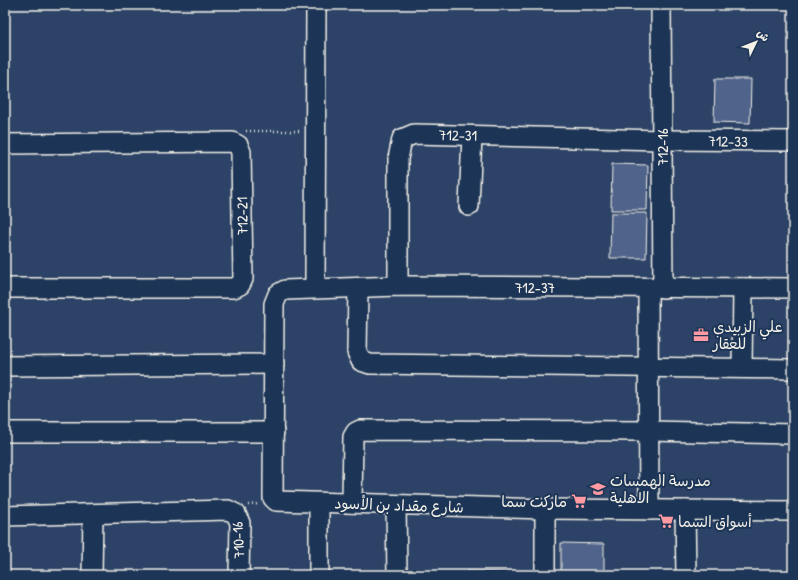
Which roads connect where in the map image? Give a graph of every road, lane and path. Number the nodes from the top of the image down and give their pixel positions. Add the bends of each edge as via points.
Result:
1 (316, 5) edge
2 (661, 5) edge
3 (316, 131) junction
4 (472, 136) junction
5 (662, 140) junction
6 (793, 141) edge
7 (232, 142) junction
8 (5, 144) edge
9 (469, 206) dead end
10 (398, 286) junction
11 (5, 288) edge
12 (316, 288) junction
13 (358, 288) junction
14 (656, 288) junction
15 (743, 288) junction
16 (793, 288) edge
17 (274, 364) junction
18 (5, 366) edge
19 (649, 367) junction
20 (742, 368) junction
21 (793, 369) edge
22 (649, 431) junction
23 (5, 432) edge
24 (274, 432) junction
25 (793, 434) edge
26 (276, 501) junction
27 (319, 502) junction
28 (352, 503) junction
29 (396, 504) junction
30 (545, 509) junction
31 (228, 510) junction
32 (649, 510) junction
33 (686, 510) junction
34 (793, 511) edge
35 (93, 514) junction
36 (5, 516) edge
37 (92, 575) edge
38 (239, 575) edge
39 (319, 575) edge
40 (397, 575) edge
41 (545, 575) edge
42 (686, 575) edge

1 - 3 street
2 - 5 street, 712-16
3 - 7 path via 242,131
3 - 12 street
4 - 5 street, 712-31
4 - 9 street
4 - 10 street, 712-31 via 414,134 402,140 398,159
5 - 6 street, 712-33
5 - 14 street, 712-16
7 - 8 street
7 - 11 street, 712-21 via 238,145 240,152 243,280 240,285 234,288
10 - 13 street, 712-37
10 - 14 street, 712-37
12 - 13 street, 712-37
12 - 17 street, 712-37 via 285,290 278,294 274,304
13 - 19 street via 357,352 361,361 370,364
14 - 15 street, 712-37
14 - 19 street, 712-16
15 - 16 street, 712-37
15 - 20 street
17 - 18 street
17 - 24 street
19 - 20 street
19 - 22 street, 712-16
20 - 21 street
22 - 25 street
22 - 28 street via 360,430 353,437
22 - 32 street, 712-16
23 - 24 street
24 - 26 street via 273,498
26 - 27 street, شارع مقداد بن الأسود
26 - 31 path
27 - 28 street, شارع مقداد بن الأسود
27 - 39 street
28 - 29 street, شارع مقداد بن الأسود
29 - 30 street, شارع مقداد بن الأسود
29 - 40 street
30 - 32 street, شارع مقداد بن الأسود
30 - 41 street
31 - 35 street
31 - 38 street, 710-16 via 236,514 240,523
32 - 33 street, شارع مقداد بن الأسود
33 - 34 street, شارع مقداد بن الأسود
33 - 42 street
35 - 36 street
35 - 37 street

